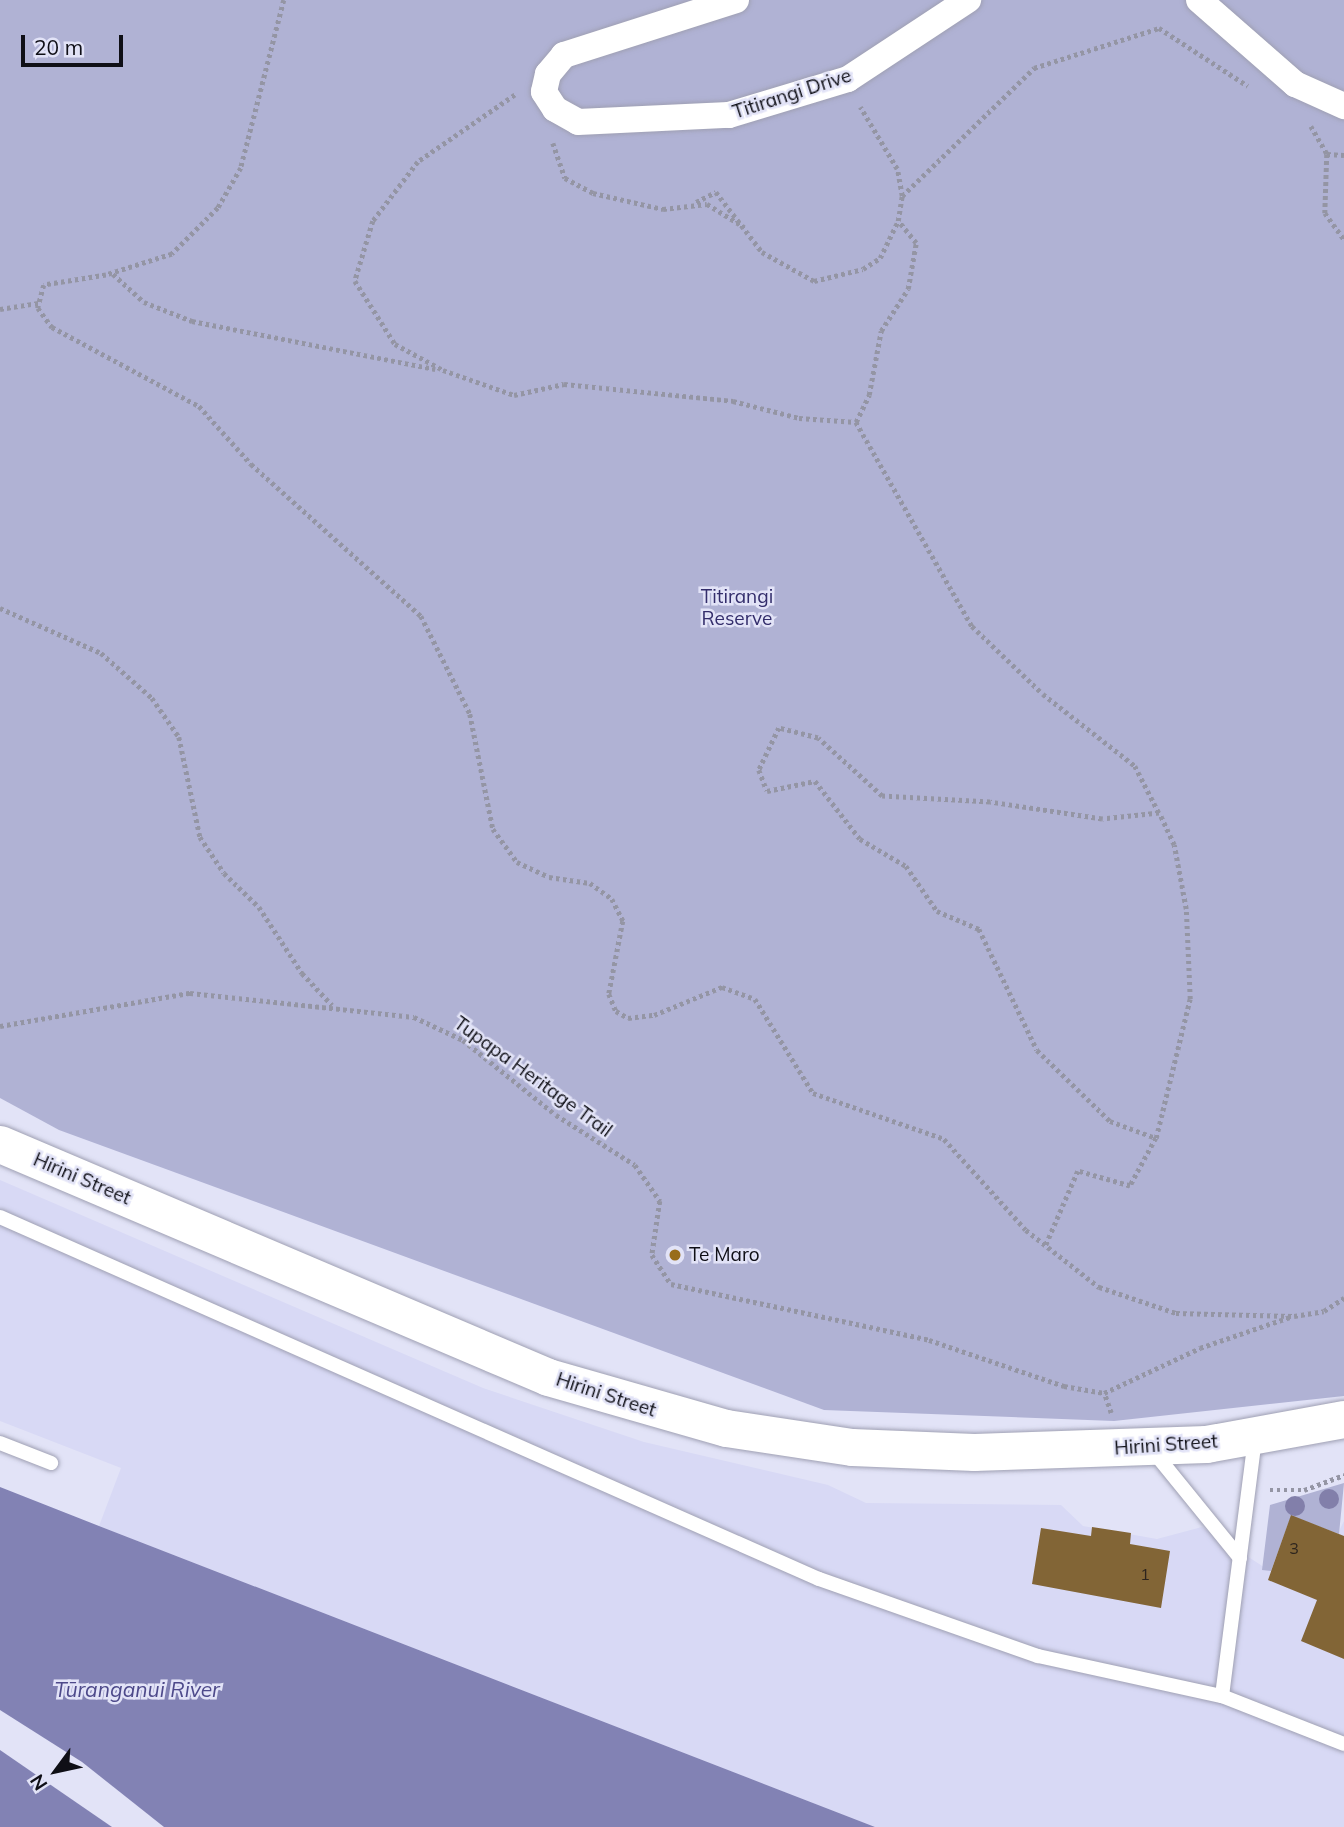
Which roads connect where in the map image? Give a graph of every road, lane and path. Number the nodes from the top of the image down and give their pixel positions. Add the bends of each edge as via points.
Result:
1 (284, 0) edge
2 (736, 0) edge
3 (968, 0) edge
4 (1199, 0) edge
5 (1255, 89) dead end
6 (515, 95) dead end
7 (1332, 102) edge
8 (863, 111) dead end
9 (553, 143) dead end
10 (1327, 154) junction
11 (1344, 155) edge
12 (902, 196) junction
13 (696, 202) junction
14 (898, 221) junction
15 (748, 229) junction
16 (1344, 239) edge
17 (112, 274) junction
18 (39, 303) junction
19 (0, 309) edge
20 (443, 370) junction
21 (856, 422) junction
22 (0, 608) edge
23 (1159, 813) junction
24 (333, 1006) junction
25 (0, 1026) edge
26 (1156, 1138) junction
27 (0, 1144) edge
28 (0, 1217) edge
29 (1045, 1245) junction
30 (1344, 1298) edge
31 (1294, 1316) junction
32 (1104, 1393) junction
33 (1344, 1419) edge
34 (1255, 1438) junction
35 (0, 1443) edge
36 (1137, 1448) junction
37 (51, 1463) dead end
38 (1344, 1475) edge
39 (1249, 1485) junction
40 (1240, 1558) junction
41 (1222, 1696) junction
42 (1344, 1744) edge

1 - 17 path via 241,168 218,208 173,254
2 - 3 street, Titirangi Drive via 564,55 548,74 544,92 555,109 578,121 729,116 848,79
4 - 7 street via 1295,84
5 - 12 path via 1159,28 1034,68
6 - 20 path via 418,162 373,221 355,281 395,344
7 - 10 path via 1304,113
8 - 12 path via 897,169
9 - 13 path via 565,178 593,193 663,209
10 - 11 path
10 - 16 path via 1325,214
12 - 14 path
13 - 15 path
13 - 15 path via 716,192
14 - 15 path via 880,258 863,269 814,281 762,252
14 - 21 path via 916,243 908,289 881,331 869,395
17 - 18 path via 44,285
17 - 20 path via 144,302 192,320
18 - 19 path
18 - 29 path via 52,327 199,406 251,464 421,616 470,714 493,829 517,862 549,877 590,883 612,899 623,922 608,994 615,1011 628,1018 654,1015 722,987 755,999 813,1093 944,1139 982,1185
20 - 21 path via 514,395 564,384 733,401 799,418
21 - 23 path via 972,626 1043,694 1135,766
22 - 24 path via 101,653 152,698 179,737 200,837 224,873 258,907 302,973
23 - 26 path via 1174,845 1186,909 1190,999
23 - 26 path via 1102,819 990,803 881,796 818,738 779,728 759,770 767,791 815,781 860,839 906,866 937,911 979,929 1037,1050 1110,1121
24 - 25 path, Tupapa Heritage Trail via 190,993
24 - 32 path, Tupapa Heritage Trail via 414,1017 448,1031 556,1115 635,1165 660,1201 651,1239 654,1263 677,1288 719,1291 929,1340 1064,1386
26 - 29 path via 1130,1186 1078,1171
27 - 36 main road, Hirini Street via 471,1346 670,1415 852,1447
28 - 41 lane via 819,1579 1038,1656
29 - 31 path via 1099,1287 1176,1313
30 - 31 path via 1324,1311
31 - 32 path via 1200,1348
32 - 36 path
33 - 34 main road, Hirini Street
34 - 36 main road, Hirini Street
34 - 39 lane
35 - 37 lane
36 - 40 lane
38 - 39 path via 1294,1492
39 - 40 lane
40 - 41 lane
41 - 42 lane

